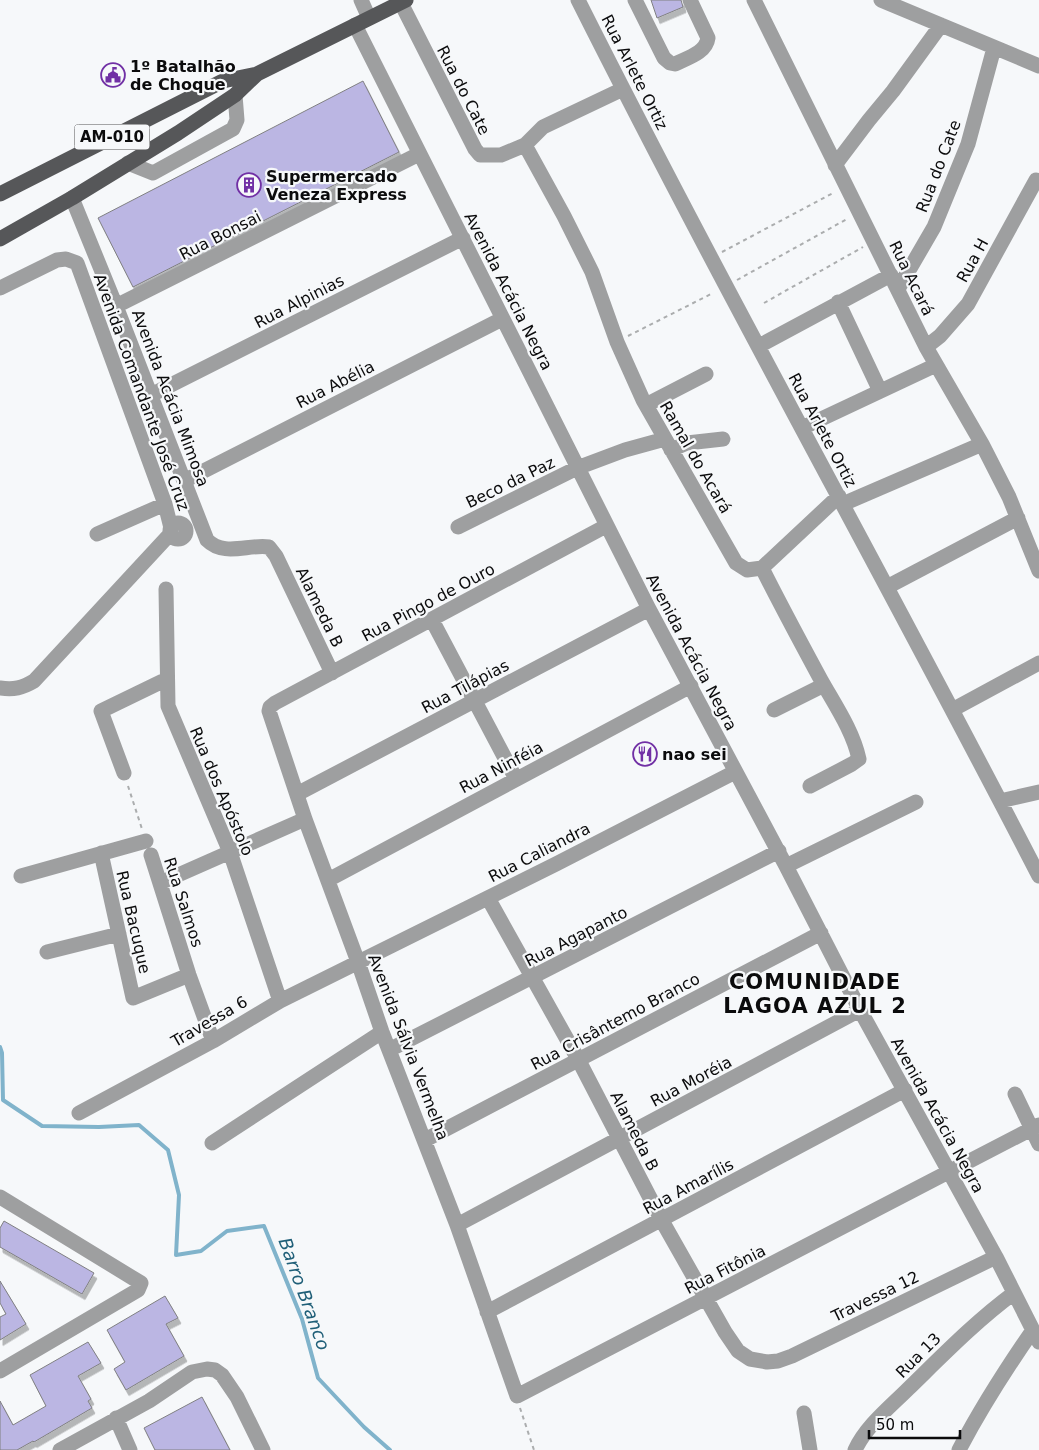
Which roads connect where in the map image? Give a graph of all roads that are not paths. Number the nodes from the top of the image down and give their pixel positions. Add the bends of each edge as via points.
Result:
1 (361, 0) edge
2 (578, 0) edge
3 (635, 0) edge
4 (690, 0) edge
5 (754, 0) edge
6 (881, 0) edge
7 (403, 1) edge
8 (369, 18) junction
9 (354, 25) junction
10 (941, 25) junction
11 (994, 48) junction
12 (1039, 66) edge
13 (256, 74) junction
14 (623, 89) junction
15 (235, 95) junction
16 (524, 145) junction
17 (419, 154) junction
18 (128, 163) junction
19 (835, 166) junction
20 (1036, 180) dead end
21 (0, 194) edge
22 (72, 198) junction
23 (463, 238) junction
24 (0, 240) edge
25 (890, 274) junction
26 (0, 288) edge
27 (898, 289) junction
28 (838, 302) junction
29 (116, 306) junction
30 (502, 319) junction
31 (759, 346) junction
32 (926, 347) junction
33 (936, 365) junction
34 (706, 374) dead end
35 (880, 391) junction
36 (151, 394) junction
37 (646, 405) junction
38 (802, 428) junction
39 (723, 439) dead end
40 (668, 444) junction
41 (982, 444) junction
42 (577, 468) junction
43 (184, 481) junction
44 (841, 500) junction
45 (165, 504) junction
46 (1018, 518) junction
47 (606, 526) junction
48 (458, 527) dead end
49 (97, 534) dead end
50 (276, 556) joint
51 (762, 568) junction
52 (1039, 571) edge
53 (887, 587) junction
54 (166, 589) dead end
55 (649, 609) junction
56 (432, 620) junction
57 (1039, 662) edge
58 (332, 673) junction
59 (166, 679) junction
60 (824, 685) junction
61 (691, 686) junction
62 (0, 688) edge
63 (474, 700) junction
64 (774, 710) dead end
65 (952, 710) junction
66 (269, 711) joint
67 (735, 772) junction
68 (124, 774) road end
69 (516, 779) junction
70 (810, 786) dead end
71 (1039, 792) edge
72 (297, 794) junction
73 (1000, 801) junction
74 (916, 802) dead end
75 (305, 819) junction
76 (779, 851) junction
77 (230, 852) junction
78 (101, 853) junction
79 (786, 866) junction
80 (21, 876) dead end
81 (1039, 876) edge
82 (328, 880) junction
83 (160, 883) junction
84 (488, 898) junction
85 (821, 933) junction
86 (118, 934) junction
87 (47, 952) dead end
88 (358, 962) junction
89 (190, 975) junction
90 (532, 978) junction
91 (280, 1001) junction
92 (860, 1010) junction
93 (382, 1032) junction
94 (213, 1041) junction
95 (389, 1050) junction
96 (578, 1059) junction
97 (905, 1090) junction
98 (1015, 1094) dead end
99 (79, 1112) dead end
100 (1035, 1127) edge
101 (425, 1140) junction
102 (619, 1140) junction
103 (212, 1143) dead end
104 (1039, 1144) edge
105 (949, 1172) junction
106 (4, 1205) edge
107 (661, 1219) junction
108 (457, 1225) junction
109 (996, 1257) junction
110 (1014, 1293) junction
111 (705, 1299) junction
112 (487, 1312) junction
113 (1036, 1336) edge
114 (767, 1362) joint
115 (0, 1371) edge
116 (517, 1396) joint
117 (804, 1413) dead end
118 (116, 1418) junction
119 (962, 1448) edge
120 (60, 1450) edge
121 (130, 1450) edge
122 (263, 1450) edge
123 (810, 1450) edge
124 (856, 1450) edge

1 - 8 street
2 - 14 street, Rua Arlete Ortiz
3 - 4 street via 664,58 675,64 707,45 708,38
5 - 19 street, Rua Acará
6 - 10 street
7 - 8 main road, AM-010
7 - 16 street, Rua do Cate via 480,155 502,156
8 - 9 main road, AM-010
9 - 13 main road, AM-010
9 - 17 street, Avenida Acácia Negra
10 - 11 street
10 - 19 street
11 - 12 street
11 - 27 street, Rua do Cate via 968,144 934,227
13 - 15 main road, AM-010
13 - 21 main road, AM-010 via 224,80
14 - 16 street, Rua do Cate via 543,126
14 - 31 street, Rua Arlete Ortiz
15 - 18 main road, AM-010
15 - 18 street via 237,120 233,129 153,173
16 - 37 street, Ramal do Acará via 592,272
17 - 23 street, Avenida Acácia Negra
17 - 29 street, Rua Bonsai
18 - 22 main road, AM-010
19 - 25 street, Rua Acará
20 - 32 street, Rua H via 968,304
22 - 24 main road, AM-010
22 - 29 street, Avenida Acácia Mimosa
23 - 30 street, Avenida Acácia Negra
23 - 36 street, Rua Alpinias
25 - 27 street, Rua Acará
25 - 28 street
26 - 45 street, Avenida Comandante José Cruz via 57,260 77,263
27 - 32 street, Rua Acará
28 - 31 street
28 - 35 street
29 - 36 street, Avenida Acácia Mimosa
30 - 42 street, Avenida Acácia Negra
30 - 43 street, Rua Abélia
31 - 38 street, Rua Arlete Ortiz
32 - 33 street, Rua Acará
33 - 35 street
33 - 41 street, Rua Acará
34 - 37 street
35 - 38 street
36 - 43 street, Avenida Acácia Mimosa
37 - 40 street, Ramal do Acará
38 - 44 street, Rua Arlete Ortiz
39 - 40 street, Beco da Paz
40 - 42 street, Beco da Paz via 625,450
40 - 51 street, Ramal do Acará via 736,563 747,570
41 - 44 street
41 - 46 street, Rua Acará
42 - 47 street, Avenida Acácia Negra
42 - 48 street, Beco da Paz
43 - 50 street, Avenida Acácia Mimosa via 202,530 213,546 224,550 258,545 269,547
44 - 51 street
44 - 53 street, Rua Arlete Ortiz
45 - 49 street
45 - 62 street, Avenida Comandante José Cruz via 171,531 34,681 13,690
46 - 52 street, Rua Acará
46 - 53 street
47 - 55 street, Avenida Acácia Negra
47 - 56 street, Rua Pingo de Ouro
50 - 58 street, Alameda B
51 - 60 street
53 - 65 street, Rua Arlete Ortiz
54 - 59 street, Rua dos Apóstolo
55 - 61 street, Avenida Acácia Negra
55 - 63 street, Rua Tilápias
56 - 58 street, Rua Pingo de Ouro
56 - 63 street
57 - 65 street
58 - 66 street, Rua Pingo de Ouro via 275,703
59 - 68 street via 101,711
59 - 77 street, Rua dos Apóstolo via 168,706
60 - 64 street
60 - 70 street via 857,748 859,759
61 - 67 street, Avenida Acácia Negra
61 - 69 street, Rua Ninféia
63 - 69 street
63 - 72 street, Rua Tilápias
65 - 73 street, Rua Arlete Ortiz
66 - 72 street, Avenida Sálvia Vermelha
67 - 76 street, Avenida Acácia Negra
67 - 84 street, Rua Caliandra
69 - 82 street, Rua Ninféia
71 - 73 street
72 - 75 street, Avenida Sálvia Vermelha
73 - 81 street, Rua Arlete Ortiz
74 - 79 street
75 - 77 street
75 - 82 street, Avenida Sálvia Vermelha
76 - 79 street, Avenida Acácia Negra
76 - 90 street, Rua Agapanto
77 - 83 street
77 - 91 street, Rua dos Apóstolo
78 - 80 street
78 - 83 street, Rua Salmos via 148,848
78 - 86 street, Rua Bacuque
79 - 85 street, Avenida Acácia Negra
82 - 88 street, Avenida Sálvia Vermelha
83 - 89 street, Rua Salmos
84 - 88 street, Rua Caliandra
84 - 90 street, Alameda B
85 - 92 street, Avenida Acácia Negra
85 - 96 street, Rua Crisântemo Branco
86 - 87 street
86 - 89 street, Rua Bacuque via 133,998
88 - 91 street, Travessa 6
88 - 93 street, Avenida Sálvia Vermelha
89 - 94 street, Rua Salmos
90 - 95 street, Rua Agapanto
90 - 96 street, Alameda B
91 - 94 street, Travessa 6
92 - 97 street, Avenida Acácia Negra
92 - 102 street, Rua Moréia
93 - 95 street, Avenida Sálvia Vermelha
93 - 103 street
94 - 99 street, Travessa 6
95 - 101 street, Avenida Sálvia Vermelha
96 - 101 street, Rua Crisântemo Branco
96 - 102 street, Alameda B
97 - 105 street, Avenida Acácia Negra
97 - 107 street, Rua Amarílis
98 - 100 street
100 - 104 street
100 - 105 street, Rua Fitônia
101 - 108 street, Avenida Sálvia Vermelha
102 - 107 street, Alameda B
102 - 108 street, Rua Moréia
105 - 109 street, Avenida Acácia Negra
105 - 111 street, Rua Fitônia
106 - 115 street via 141,1282 138,1290
107 - 111 street, Alameda B
107 - 112 street, Rua Amarílis
108 - 112 street, Avenida Sálvia Vermelha
109 - 110 street, Avenida Acácia Negra
109 - 114 street, Travessa 12 via 792,1356
110 - 113 street, Avenida Acácia Negra
110 - 124 street, Rua 13 via 963,1335 886,1412
111 - 114 street, Alameda B via 738,1351 750,1359
111 - 116 street, Rua Fitônia
112 - 116 street, Avenida Sálvia Vermelha
113 - 119 street via 1008,1365
117 - 123 street
118 - 120 street
118 - 121 street
118 - 122 street via 149,1401 192,1372 215,1370 237,1397

